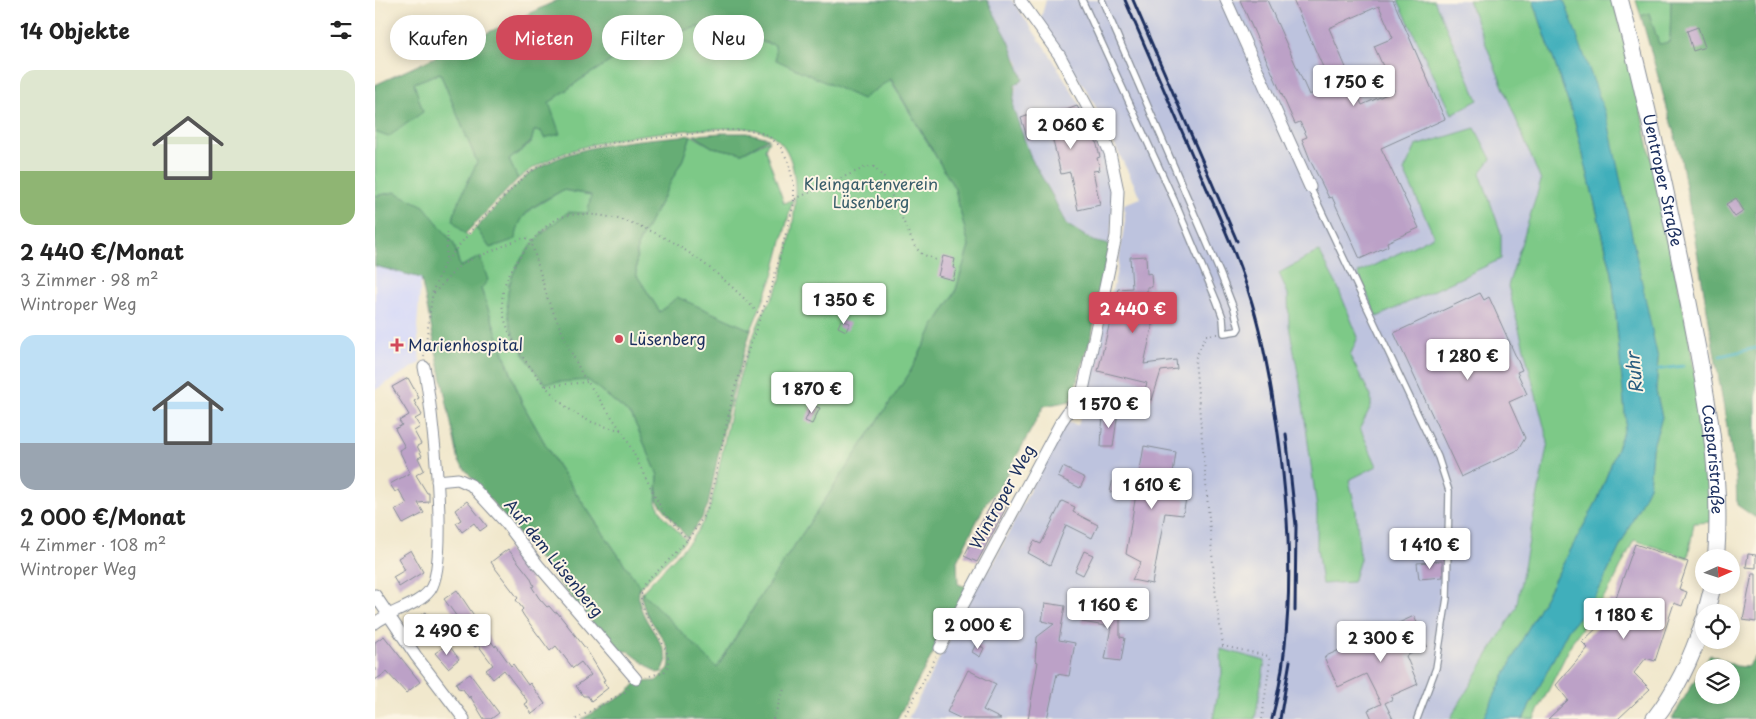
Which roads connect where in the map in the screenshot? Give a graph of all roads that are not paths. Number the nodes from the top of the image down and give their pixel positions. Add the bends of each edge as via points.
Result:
1 (1020, 0) edge
2 (1082, 0) edge
3 (1101, 0) edge
4 (1226, 0) edge
5 (1620, 0) edge
6 (1310, 187) joint
7 (1699, 360) joint
8 (424, 367) road end
9 (437, 481) junction
10 (1716, 549) edge
11 (375, 595) edge
12 (387, 614) junction
13 (375, 623) edge
14 (1695, 644) edge
15 (940, 648) road end
16 (636, 679) road end
17 (464, 719) edge
18 (1417, 719) edge
19 (1654, 719) edge

1 - 15 street, Wintroper Weg via 1060,56 1110,153 1118,191 1117,229 1083,390 1061,422
2 - 3 lane via 1175,202 1223,318 1224,334 1237,331 1234,309
4 - 6 street
5 - 7 main road, Uentroper Straße via 1659,160
6 - 18 lane via 1438,457 1449,491 1446,611 1435,668
7 - 10 main road, Casparistraße via 1719,500
8 - 9 street via 433,421
9 - 12 street via 439,557 435,580 424,596
9 - 16 street, Auf dem Lüsenberg via 458,479 471,485
11 - 12 street
12 - 13 street
12 - 17 street
14 - 19 main road via 1676,687

